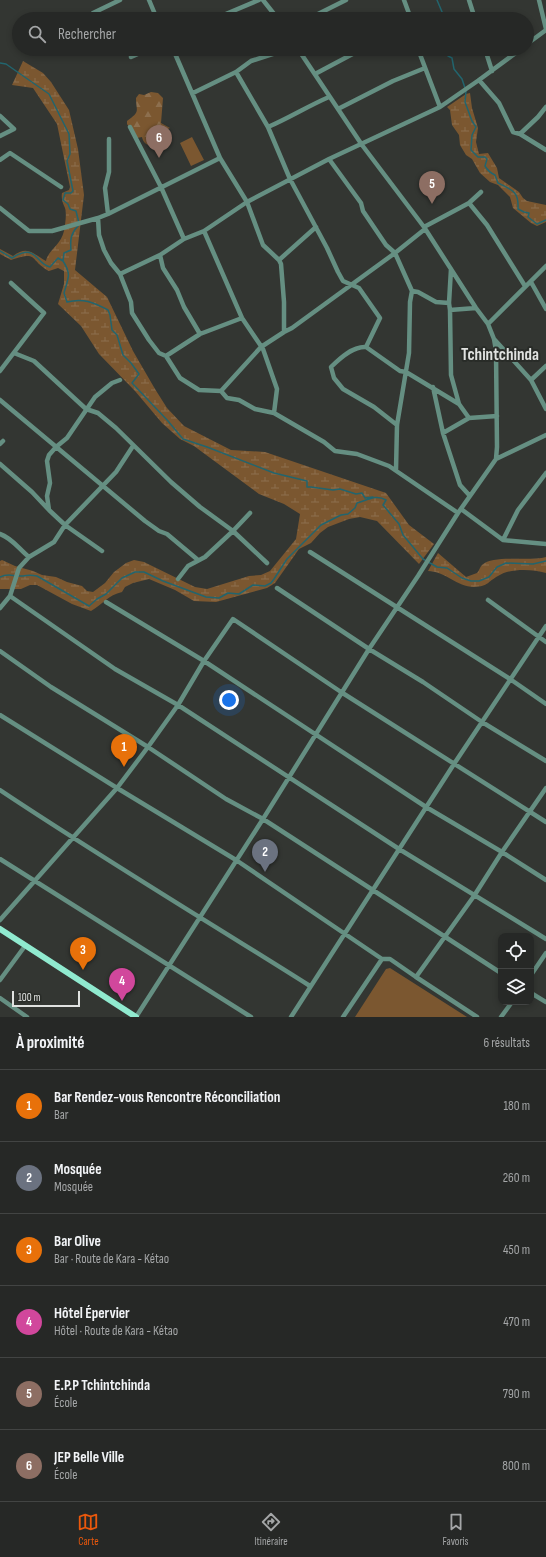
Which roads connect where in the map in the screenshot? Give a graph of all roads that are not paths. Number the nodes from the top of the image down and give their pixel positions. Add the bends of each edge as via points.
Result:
1 (120, 0) edge
2 (149, 0) edge
3 (259, 0) edge
4 (263, 0) edge
5 (346, 0) edge
6 (404, 0) edge
7 (469, 0) edge
8 (539, 0) edge
9 (95, 12) edge
10 (154, 12) edge
11 (231, 12) edge
12 (272, 12) edge
13 (322, 12) edge
14 (408, 12) edge
15 (473, 12) edge
16 (546, 30) edge
17 (534, 39) edge
18 (176, 56) edge
19 (266, 56) edge
20 (303, 56) edge
21 (349, 56) edge
22 (421, 56) edge
23 (487, 56) edge
24 (512, 56) edge
25 (425, 68) junction
26 (492, 71) junction
27 (236, 72) junction
28 (315, 74) junction
29 (479, 80) junction
30 (193, 93) junction
31 (329, 96) junction
32 (440, 107) junction
33 (546, 107) edge
34 (338, 109) junction
35 (0, 116) edge
36 (130, 127) dead end
37 (268, 127) junction
38 (520, 134) junction
39 (0, 136) edge
40 (109, 139) dead end
41 (362, 145) junction
42 (546, 150) edge
43 (220, 158) junction
44 (329, 159) junction
45 (0, 160) edge
46 (290, 179) junction
47 (61, 187) dead end
48 (161, 187) junction
49 (481, 192) dead end
50 (247, 202) junction
51 (469, 203) junction
52 (0, 208) edge
53 (108, 214) junction
54 (98, 218) junction
55 (316, 227) junction
56 (424, 228) junction
57 (204, 231) junction
58 (184, 239) junction
59 (395, 253) junction
60 (160, 255) junction
61 (279, 260) junction
62 (546, 266) edge
63 (451, 269) junction
64 (120, 274) junction
65 (531, 282) junction
66 (11, 283) dead end
67 (351, 286) junction
68 (525, 286) junction
69 (412, 291) junction
70 (449, 303) junction
71 (476, 308) junction
72 (546, 309) edge
73 (450, 310) junction
74 (242, 318) junction
75 (488, 324) junction
76 (284, 332) junction
77 (200, 334) junction
78 (494, 339) junction
79 (261, 347) junction
80 (366, 347) junction
81 (14, 353) junction
82 (166, 356) junction
83 (546, 366) edge
84 (0, 371) edge
85 (406, 372) junction
86 (120, 380) dead end
87 (530, 380) junction
88 (433, 387) junction
89 (221, 391) junction
90 (0, 400) edge
91 (460, 404) junction
92 (86, 409) junction
93 (546, 409) edge
94 (274, 413) junction
95 (497, 416) junction
96 (469, 418) junction
97 (397, 425) junction
98 (443, 433) junction
99 (546, 435) edge
100 (133, 446) junction
101 (56, 447) junction
102 (496, 459) junction
103 (0, 464) edge
104 (396, 470) junction
105 (546, 473) edge
106 (102, 486) junction
107 (470, 496) junction
108 (49, 510) junction
109 (460, 511) junction
110 (250, 513) dead end
111 (65, 525) junction
112 (233, 531) junction
113 (0, 534) edge
114 (503, 540) junction
115 (546, 544) edge
116 (102, 551) dead end
117 (310, 552) dead end
118 (29, 557) junction
119 (198, 560) junction
120 (267, 562) dead end
121 (178, 579) dead end
122 (277, 588) dead end
123 (10, 596) junction
124 (488, 600) dead end
125 (106, 602) dead end
126 (398, 607) junction
127 (0, 608) edge
128 (546, 626) edge
129 (538, 637) junction
130 (546, 642) edge
131 (369, 649) junction
132 (0, 651) edge
133 (204, 661) junction
134 (510, 679) junction
135 (341, 692) junction
136 (546, 704) edge
137 (178, 705) junction
138 (0, 715) edge
139 (482, 722) junction
140 (316, 734) junction
141 (148, 747) junction
142 (546, 761) edge
143 (454, 764) junction
144 (288, 778) junction
145 (116, 788) junction
146 (546, 788) edge
147 (0, 790) edge
148 (426, 807) junction
149 (529, 812) junction
150 (263, 819) junction
151 (546, 822) edge
152 (72, 838) junction
153 (399, 849) junction
154 (502, 852) junction
155 (0, 859) edge
156 (236, 860) junction
157 (546, 880) edge
158 (34, 881) junction
159 (372, 891) junction
160 (474, 896) junction
161 (200, 916) junction
162 (0, 920) edge
163 (0, 929) edge
164 (345, 934) junction
165 (444, 937) junction
166 (546, 939) edge
167 (25, 946) junction
168 (546, 953) edge
169 (382, 958) junction
170 (169, 965) junction
171 (498, 971) edge
172 (534, 971) edge
173 (416, 977) junction
174 (0, 980) edge
175 (310, 986) junction
176 (534, 995) edge
177 (0, 998) edge
178 (546, 1002) edge
179 (510, 1005) edge
180 (27, 1017) edge
181 (136, 1017) edge
182 (251, 1017) edge
183 (291, 1017) edge
184 (343, 1017) edge
185 (477, 1017) edge
186 (501, 1017) edge

1 - 9 street
2 - 10 street
3 - 11 street
4 - 12 street
5 - 13 street
6 - 14 street
7 - 15 street
8 - 16 street
16 - 17 street
18 - 30 street
19 - 27 street via 251,61
20 - 28 street
21 - 28 street
22 - 25 street
23 - 26 street
24 - 26 street
25 - 32 street
25 - 34 street
26 - 29 street
27 - 30 street
27 - 37 street
28 - 31 street
29 - 32 street
29 - 38 street via 499,103 513,132
30 - 43 street
31 - 34 street
31 - 37 street
32 - 41 street
33 - 38 street
34 - 41 street
35 - 39 street via 14,129
36 - 48 street
37 - 46 street
38 - 42 street
40 - 53 street via 109,172 105,188
41 - 44 street
41 - 56 street
43 - 48 street
43 - 50 street
44 - 46 street
44 - 59 street via 361,203 363,211 386,245
45 - 47 street via 10,153
46 - 50 street
46 - 55 street
48 - 53 street
48 - 58 street
49 - 51 street
50 - 57 street
50 - 61 street via 263,245
51 - 56 street
51 - 68 street via 487,225
52 - 54 street via 29,231 52,230
53 - 54 street
54 - 64 street via 98,235 111,264
55 - 61 street
55 - 67 street via 343,281
56 - 59 street
56 - 63 street
57 - 58 street
57 - 74 street
58 - 60 street
59 - 67 street
59 - 69 street
60 - 64 street
60 - 77 street via 163,268
61 - 76 street via 284,302
62 - 65 street
63 - 70 street
63 - 71 street
64 - 82 street via 131,302 132,313 159,353
65 - 68 street
65 - 72 street
66 - 81 street via 44,313
67 - 76 street
67 - 80 street via 358,288 380,318
68 - 75 street
69 - 70 street via 436,302
69 - 85 street
70 - 73 street
71 - 73 street
71 - 75 street
73 - 91 street via 451,375
74 - 77 street
74 - 79 street
75 - 78 street
76 - 79 street
77 - 82 street
78 - 87 street
78 - 95 street
79 - 89 street
79 - 94 street via 277,389
80 - 85 street via 400,371
80 - 97 street via 346,354 331,367 334,378 342,389 374,407
81 - 84 street
81 - 92 street via 34,361
82 - 89 street via 180,378 199,390
83 - 87 street
85 - 88 street
85 - 97 street
86 - 92 street via 112,383 95,397
87 - 93 street
88 - 91 street
88 - 98 street
89 - 94 street via 227,398
90 - 101 street
91 - 96 street
92 - 100 street via 98,413
92 - 101 street via 67,438
94 - 104 street via 335,451 357,454
95 - 96 street
95 - 102 street
96 - 98 street
97 - 104 street
98 - 107 street via 460,485
99 - 102 street
100 - 106 street via 116,472
100 - 112 street via 200,507
101 - 106 street
101 - 108 street via 47,461 50,483 47,496
102 - 107 street
103 - 108 street
104 - 109 street
105 - 114 street via 518,510
106 - 111 street
106 - 119 street
107 - 109 street
108 - 111 street
109 - 114 street
109 - 126 street
110 - 112 street
111 - 116 street
111 - 118 street via 54,542
112 - 119 street via 205,557
112 - 120 street
113 - 118 street via 6,536
114 - 115 street
117 - 126 street
118 - 123 street via 18,571
119 - 121 street via 188,566
122 - 131 street
123 - 127 street
123 - 137 street via 115,669
124 - 129 street
125 - 133 street
126 - 131 street
126 - 134 street
128 - 129 street
129 - 130 street
129 - 134 street
131 - 135 street
131 - 139 street
132 - 141 street via 51,687
133 - 135 street via 233,619
133 - 137 street
133 - 140 street
134 - 136 street
134 - 139 street
135 - 140 street
135 - 143 street
137 - 141 street
137 - 144 street
138 - 145 street
139 - 142 street
139 - 143 street
140 - 144 street
140 - 148 street
141 - 145 street
141 - 150 street via 226,799
143 - 148 street
143 - 149 street
144 - 150 street
144 - 153 street
145 - 152 street
145 - 156 street
146 - 149 street
147 - 152 street
148 - 153 street
148 - 154 street
149 - 151 street
149 - 154 street
150 - 156 street
150 - 159 street
152 - 158 street
152 - 161 street
153 - 159 street
153 - 160 street
154 - 157 street
154 - 160 street
155 - 158 street
156 - 161 street
156 - 164 street
158 - 162 street
158 - 170 street
159 - 164 street
159 - 165 street
160 - 165 street
160 - 166 street
161 - 170 street
161 - 175 street
163 - 167 main road
164 - 169 street
164 - 175 street
165 - 171 street
165 - 173 street
167 - 174 street
167 - 181 main road
168 - 172 street
169 - 173 street via 390,960
169 - 184 street
170 - 181 street
170 - 182 street
173 - 185 street
175 - 183 street
176 - 178 street
177 - 180 street
179 - 186 street

